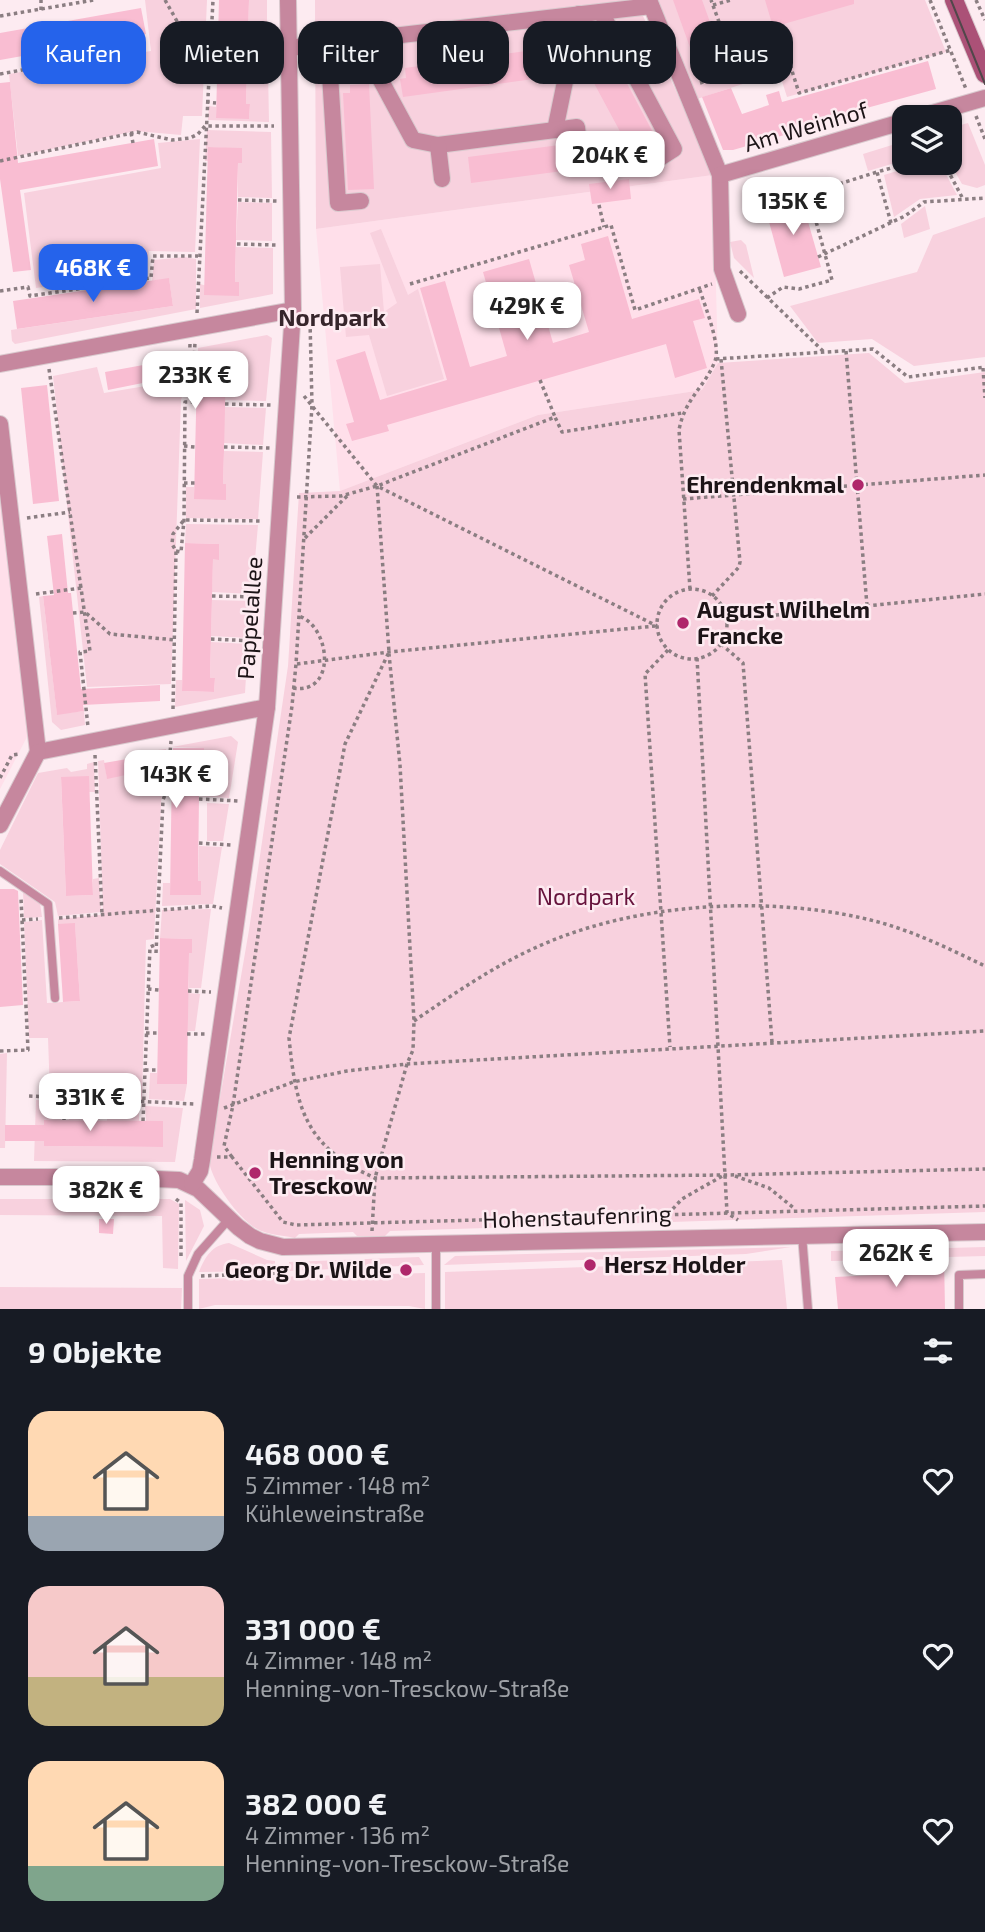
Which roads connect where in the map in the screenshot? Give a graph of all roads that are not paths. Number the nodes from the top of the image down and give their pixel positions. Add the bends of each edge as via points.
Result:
1 (288, 0) edge
2 (954, 0) edge
3 (650, 3) edge
4 (601, 12) junction
5 (579, 14) junction
6 (403, 35) edge
7 (289, 42) junction
8 (298, 42) edge
9 (985, 74) edge
10 (331, 84) edge
11 (382, 84) edge
12 (985, 98) edge
13 (961, 105) edge
14 (892, 125) edge
15 (555, 130) junction
16 (438, 145) junction
17 (579, 145) dead end
18 (660, 158) dead end
19 (720, 176) junction
20 (442, 179) dead end
21 (361, 201) dead end
22 (293, 310) junction
23 (738, 314) dead end
24 (0, 364) edge
25 (0, 424) edge
26 (267, 707) junction
27 (38, 751) junction
28 (0, 825) edge
29 (0, 871) edge
30 (55, 999) dead end
31 (0, 1177) edge
32 (192, 1184) junction
33 (229, 1219) junction
34 (985, 1232) edge
35 (802, 1235) junction
36 (436, 1244) junction
37 (985, 1274) edge
38 (188, 1309) edge
39 (436, 1309) edge
40 (808, 1309) edge
41 (960, 1309) edge

1 - 7 street, Pappelallee
2 - 9 street
3 - 4 street
3 - 19 street
4 - 5 street
4 - 18 street via 674,149
5 - 6 street
5 - 15 street
7 - 8 street
7 - 22 street, Pappelallee
10 - 21 street via 338,203
11 - 16 street via 412,140
12 - 13 street
14 - 19 street, Am Weinhof
15 - 16 street
15 - 17 street via 577,127
16 - 20 street
19 - 23 street via 723,273
22 - 24 street
22 - 26 street, Pappelallee
25 - 27 street
26 - 27 street
26 - 32 street, Pappelallee via 200,1171
27 - 28 street
29 - 30 lane via 48,904
31 - 32 street via 114,1177
32 - 33 street, Hohenstaufenring
33 - 36 street, Hohenstaufenring via 260,1241 283,1247
33 - 38 lane via 198,1254 188,1276
34 - 35 street, Hohenstaufenring
35 - 36 street, Hohenstaufenring
35 - 40 lane
36 - 39 lane
37 - 41 lane via 959,1275

